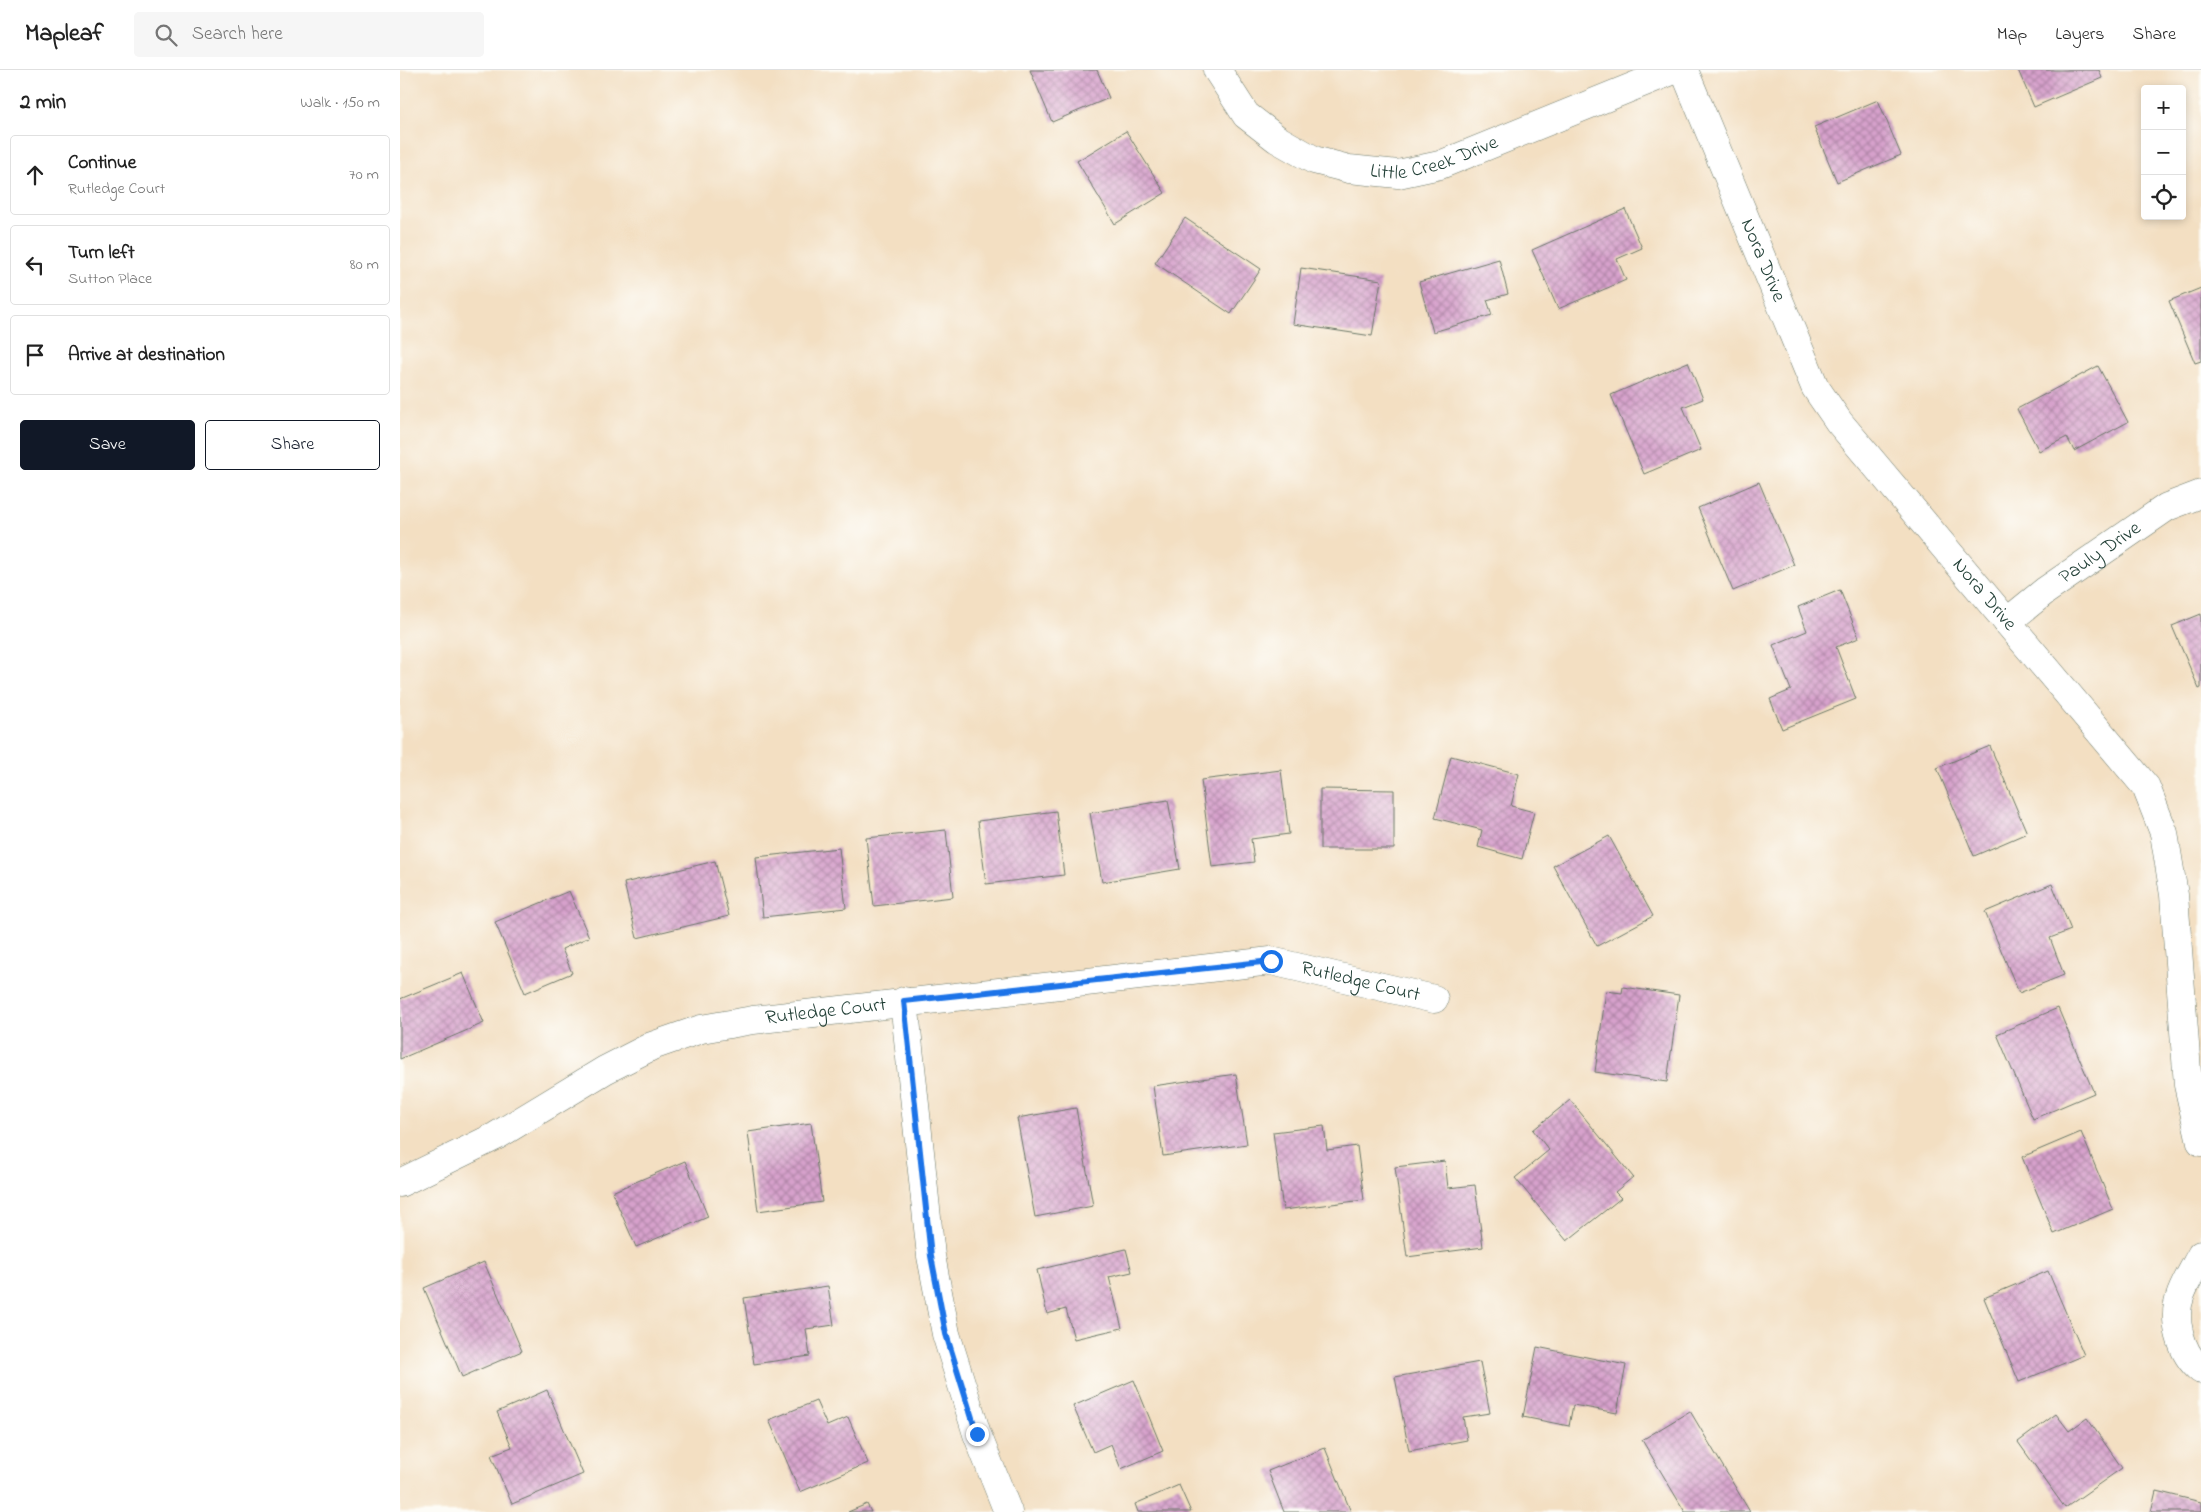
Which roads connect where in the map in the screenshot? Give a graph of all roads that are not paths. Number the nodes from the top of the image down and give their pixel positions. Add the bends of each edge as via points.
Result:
1 (1217, 70) edge
2 (1674, 70) edge
3 (1684, 70) edge
4 (2201, 494) edge
5 (2007, 622) junction
6 (1434, 999) dead end
7 (904, 1001) junction
8 (2201, 1142) edge
9 (400, 1183) edge
10 (2201, 1255) edge
11 (2201, 1370) edge
12 (1008, 1512) edge

1 - 2 street, Little Creek Drive via 1246,115 1277,139 1314,160 1349,169 1398,174 1440,164
3 - 5 street, Nora Drive via 1816,386 1839,422
4 - 5 street, Pauly Drive via 2168,507 2045,591
5 - 8 street, Nora Drive via 2146,787 2164,833 2174,895 2188,1085
6 - 7 street, Rutledge Court via 1271,961
7 - 9 street, Rutledge Court via 701,1029 652,1046 605,1070 496,1136
7 - 12 street via 931,1256 946,1334 977,1434
10 - 11 street via 2180,1295 2176,1318 2183,1345 2194,1365

